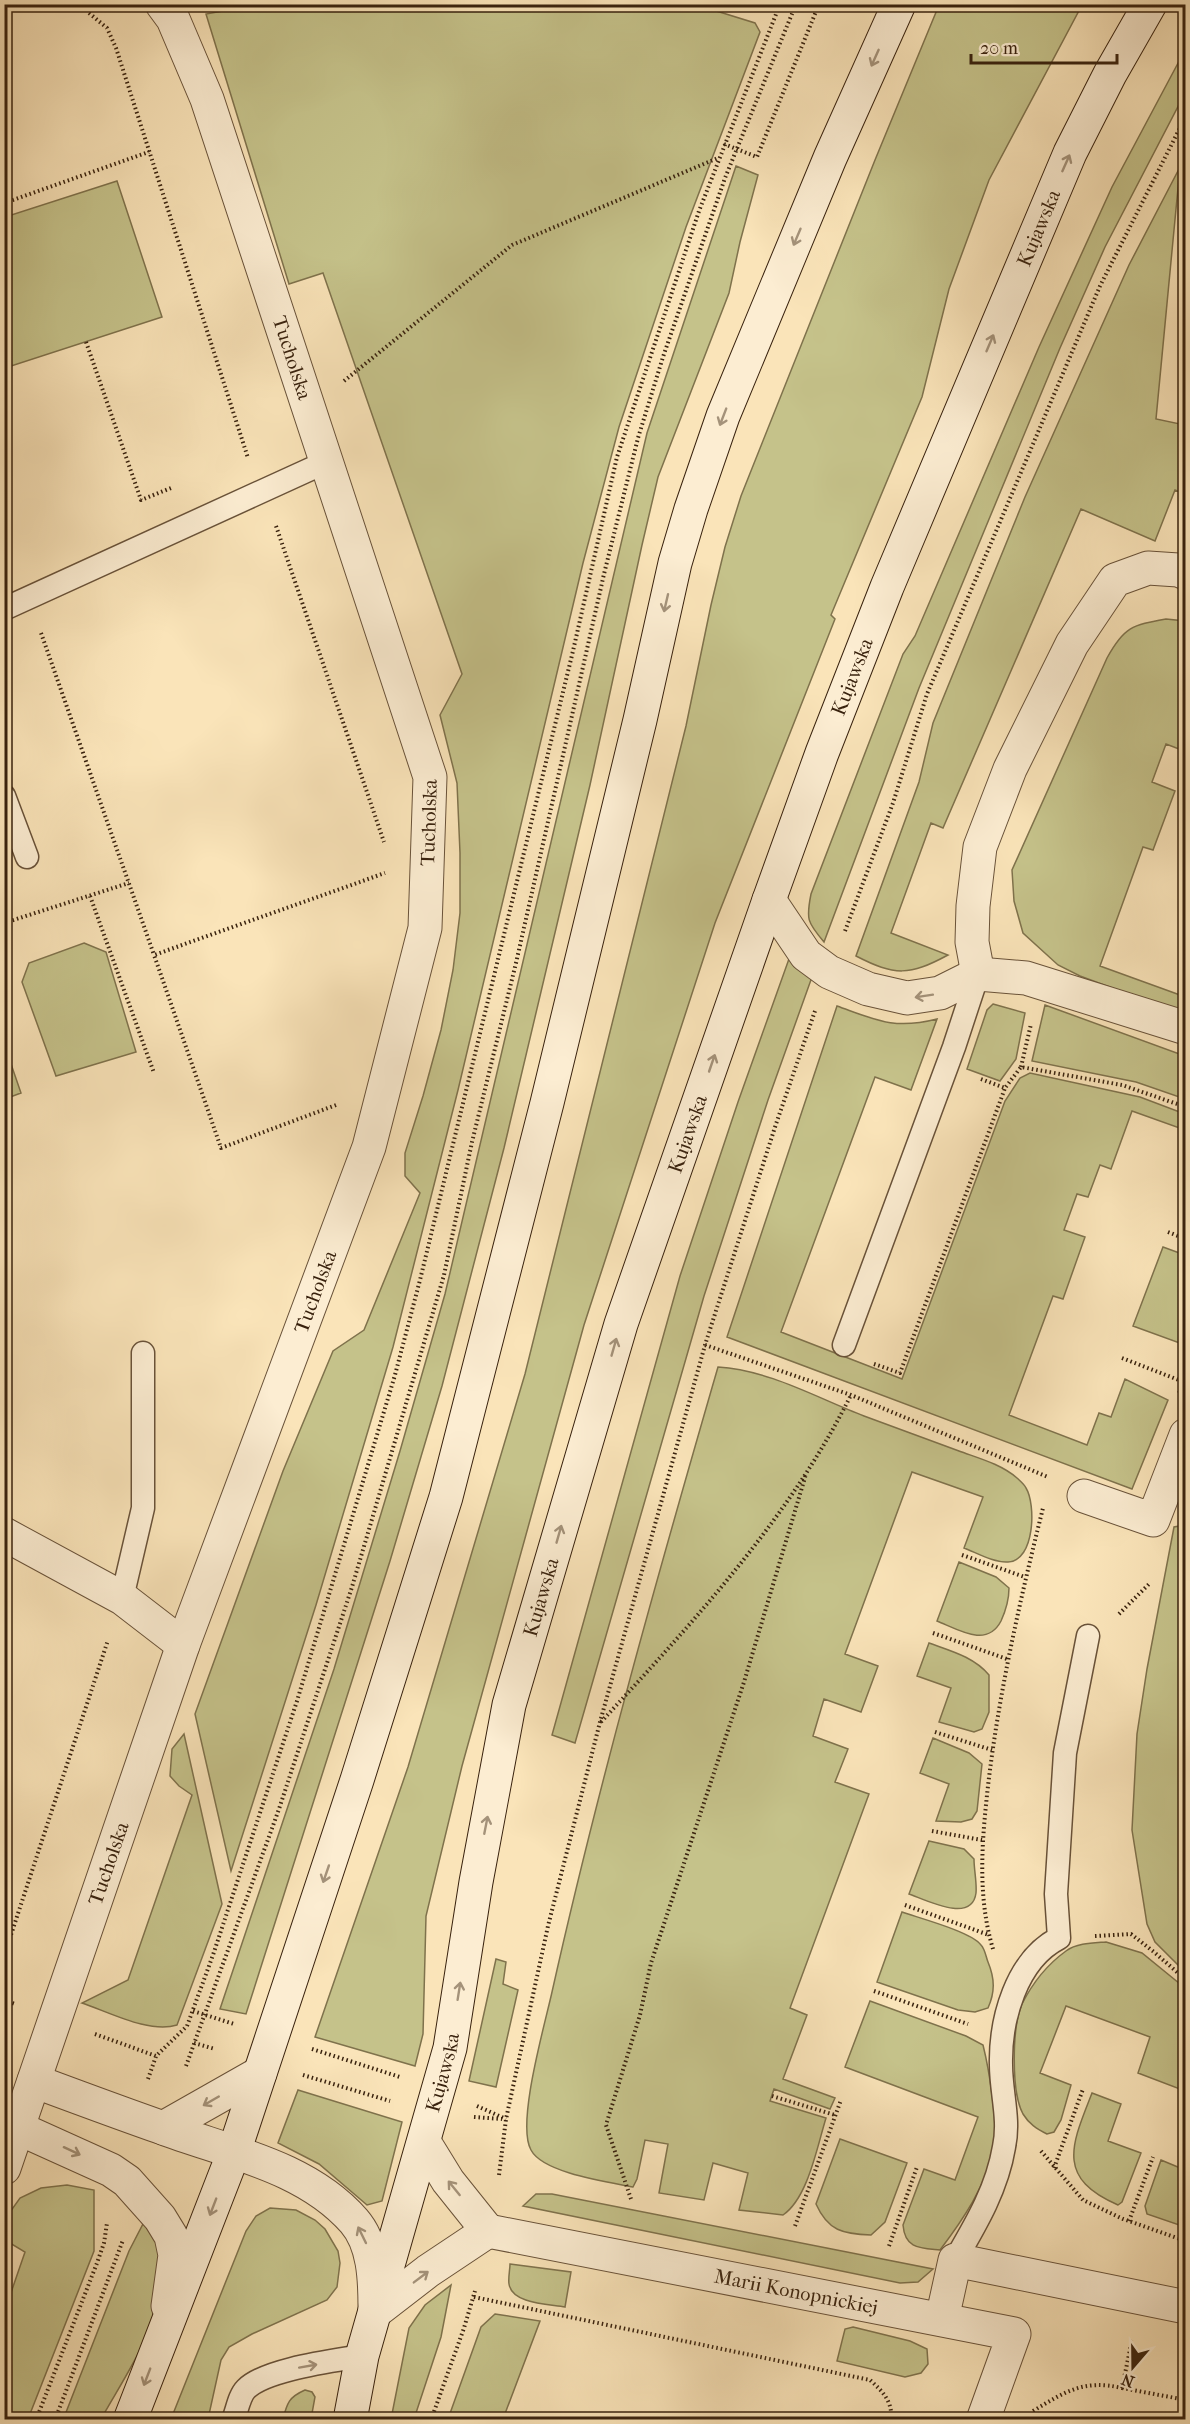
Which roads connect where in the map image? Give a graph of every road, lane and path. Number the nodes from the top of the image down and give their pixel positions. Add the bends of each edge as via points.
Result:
1 (162, 4) edge
2 (780, 4) edge
3 (796, 4) edge
4 (819, 4) edge
5 (899, 4) edge
6 (1150, 4) edge
7 (89, 12) dead end
8 (1185, 116) edge
9 (724, 144) junction
10 (737, 149) junction
11 (149, 152) junction
12 (718, 158) junction
13 (4, 203) edge
14 (86, 342) dead end
15 (309, 410) junction
16 (326, 462) junction
17 (173, 488) dead end
18 (264, 491) junction
19 (1185, 573) edge
20 (28, 598) junction
21 (4, 609) edge
22 (4, 796) edge
23 (386, 848) dead end
24 (27, 857) dead end
25 (393, 870) dead end
26 (129, 883) junction
27 (90, 896) junction
28 (769, 900) junction
29 (4, 923) edge
30 (154, 955) junction
31 (829, 972) junction
32 (978, 974) junction
33 (1185, 1028) edge
34 (1030, 1030) dead end
35 (4, 1034) edge
36 (4, 1049) edge
37 (947, 1066) junction
38 (1021, 1067) junction
39 (154, 1073) dead end
40 (384, 1088) junction
41 (1005, 1088) junction
42 (1185, 1107) edge
43 (1168, 1232) dead end
44 (1185, 1239) edge
45 (705, 1345) junction
46 (844, 1345) joint
47 (143, 1353) dead end
48 (1122, 1358) dead end
49 (1184, 1382) dead end
50 (850, 1395) junction
51 (1185, 1435) edge
52 (806, 1474) junction
53 (1050, 1478) junction
54 (1084, 1496) joint
55 (4, 1534) edge
56 (962, 1555) dead end
57 (1025, 1577) junction
58 (1150, 1583) dead end
59 (122, 1598) junction
60 (933, 1633) dead end
61 (1088, 1636) joint
62 (183, 1645) junction
63 (1007, 1659) junction
64 (600, 1722) junction
65 (935, 1732) dead end
66 (992, 1750) junction
67 (932, 1831) dead end
68 (982, 1840) junction
69 (905, 1905) dead end
70 (989, 1935) junction
71 (1059, 1938) junction
72 (4, 1956) edge
73 (1185, 1980) edge
74 (874, 1991) dead end
75 (1010, 2006) junction
76 (193, 2011) junction
77 (205, 2014) junction
78 (188, 2026) dead end
79 (1002, 2036) junction
80 (194, 2043) junction
81 (264, 2057) junction
82 (34, 2082) junction
83 (1083, 2089) dead end
84 (772, 2096) dead end
85 (841, 2100) dead end
86 (432, 2115) junction
87 (835, 2115) junction
88 (506, 2119) junction
89 (1006, 2123) junction
90 (18, 2128) junction
91 (163, 2128) junction
92 (234, 2152) junction
93 (1153, 2157) dead end
94 (917, 2167) dead end
95 (4, 2168) edge
96 (1054, 2169) junction
97 (498, 2179) dead end
98 (139, 2194) junction
99 (631, 2199) dead end
100 (1129, 2221) junction
101 (795, 2226) dead end
102 (488, 2231) junction
103 (1185, 2241) edge
104 (889, 2246) dead end
105 (956, 2260) junction
106 (476, 2287) dead end
107 (474, 2297) junction
108 (1185, 2307) edge
109 (375, 2312) junction
110 (942, 2319) junction
111 (163, 2335) junction
112 (362, 2356) junction
113 (1128, 2357) dead end
114 (1122, 2388) junction
115 (1185, 2400) edge
116 (55, 2420) edge
117 (130, 2420) edge
118 (233, 2420) edge
119 (350, 2420) edge
120 (431, 2420) edge
121 (891, 2420) edge
122 (983, 2420) edge
123 (1027, 2420) edge

1 - 15 street, Tucholska via 173,19 207,99
2 - 9 path
3 - 10 path
4 - 10 path via 757,157
5 -> 81 street via 732,394 691,509 547,1103 446,1497
28 -> 6 street, Kujawska via 887,587 1042,218 1070,153
7 - 11 path via 107,28 116,48
8 - 31 path via 1100,286 927,694 893,803
9 - 10 path
9 - 12 path
10 - 77 path via 663,357 624,493 441,1286 352,1587 279,1809
11 - 13 path
11 - 18 path via 248,459
12 - 15 path via 512,245
12 - 76 path via 617,457 456,1139 395,1376 297,1701
14 - 17 path via 141,500
15 - 16 street, Tucholska
16 - 18 lane
16 - 40 street, Tucholska via 430,777 425,928
18 - 20 lane
18 - 23 path
19 - 32 street via 1148,568 1115,580 1072,644 1010,769 981,847 972,942
20 - 21 lane
20 - 26 path
22 - 24 lane
25 - 30 path
26 - 27 path
26 - 30 path
27 - 29 path
27 - 39 path
28 - 31 street via 806,955
86 -> 28 street, Kujawska via 450,2049 509,1705 621,1324
30 - 40 path via 222,1148
32 -> 31 street via 940,993 907,998 868,989
31 - 45 path
32 - 33 street via 1026,978
32 - 37 lane
34 - 38 path
35 - 36 path
37 - 41 path
37 - 46 lane
38 - 41 path
38 - 42 path via 1122,1085
40 - 62 street, Tucholska via 369,1147
41 - 46 path via 900,1373 859,1359
43 - 44 path
45 - 50 path
45 - 64 path
47 - 59 lane via 143,1508
48 - 49 path
50 - 52 path
50 - 53 path
51 - 54 street via 1153,1520
52 - 64 path via 700,1614
52 - 99 path via 744,1682 651,1963 640,2015 606,2125
53 - 54 path
53 - 57 path
55 - 59 street
56 - 57 path
57 - 63 path
58 - 61 path via 1118,1615
59 - 62 street
59 - 72 path
60 - 63 path
61 - 71 lane via 1065,1753 1056,1894
62 - 82 street, Tucholska
63 - 66 path
64 - 88 path via 548,1926
65 - 66 path
66 - 68 path
67 - 68 path
68 - 70 path
69 - 70 path
70 - 75 path
71 - 73 path via 1131,1934
71 - 75 lane via 1046,1945 1026,1967
74 - 79 path
75 - 79 lane
76 - 77 path
76 - 78 path
77 - 80 path
77 - 81 path
79 - 89 lane
80 - 81 path
80 - 91 path
81 - 86 path
81 - 86 path
81 -> 91 street
81 - 92 street
82 - 90 street, Tucholska
82 - 91 street
83 - 96 path
84 - 87 path
85 - 87 path
86 - 88 path
86 - 88 path
102 -> 86 street via 448,2181
86 - 109 street, Kujawska
87 - 101 path
88 - 97 path
89 - 96 path via 1033,2140
89 - 105 lane via 1001,2163 989,2198
90 - 95 street, Tucholska
90 -> 98 street via 111,2170
91 - 92 street
109 -> 92 street, Kujawska via 371,2257 355,2222 323,2194 277,2168
92 -> 111 street
93 - 100 path
94 - 104 path
96 - 100 path via 1083,2200
98 - 111 street via 171,2236 175,2255
98 - 116 path
100 - 103 path
109 -> 102 street
102 - 110 street, Marii Konopnickiej
105 - 108 street
105 - 110 street
106 - 107 path
107 - 120 path
107 - 121 path via 870,2380 885,2393
109 - 112 street, Kujawska
110 - 122 street, Marii Konopnickiej via 1014,2334
111 -> 117 street
118 -> 112 lane via 244,2391 256,2383 295,2368
112 - 119 street, Kujawska
113 - 114 path
114 - 115 path
114 - 123 path via 1102,2383 1069,2389 1033,2411

